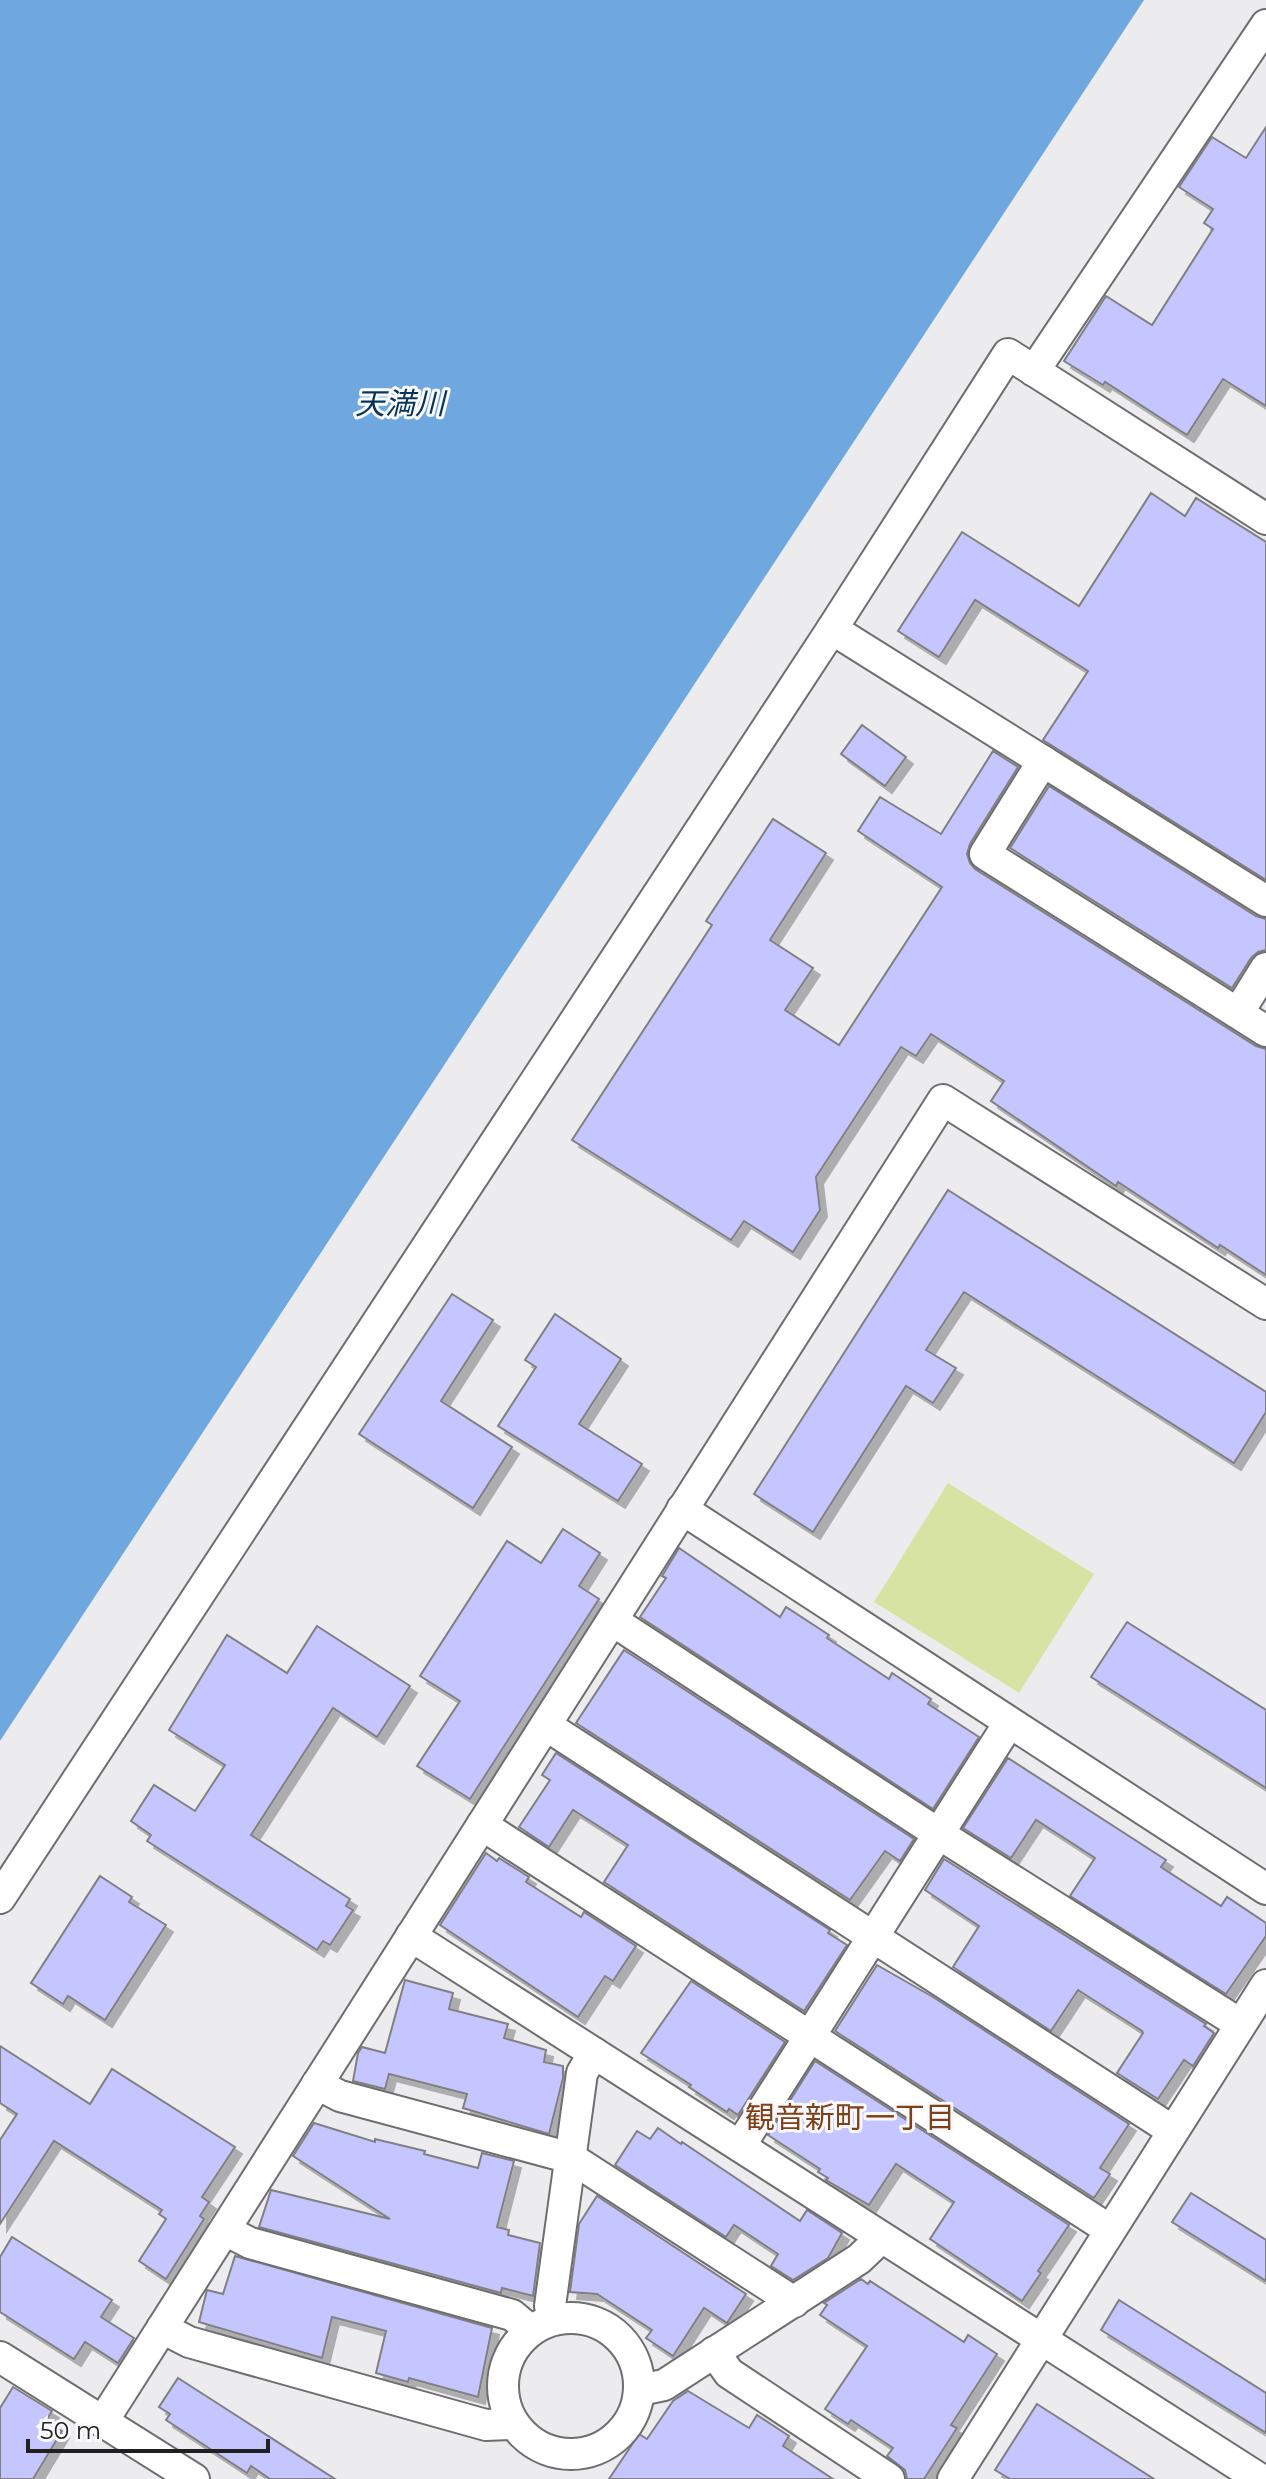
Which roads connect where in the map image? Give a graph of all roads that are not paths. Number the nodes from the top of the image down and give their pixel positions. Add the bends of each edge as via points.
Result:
1 (1266, 25) edge
2 (1034, 371) junction
3 (1266, 519) edge
4 (832, 629) junction
5 (1043, 761) junction
6 (1266, 901) edge
7 (1266, 968) edge
8 (1238, 1013) junction
9 (1266, 1031) edge
10 (1266, 1304) edge
11 (682, 1509) junction
12 (613, 1621) junction
13 (1009, 1723) junction
14 (547, 1726) junction
15 (482, 1825) junction
16 (939, 1834) junction
17 (1266, 1889) edge
18 (0, 1898) edge
19 (411, 1936) junction
20 (874, 1936) junction
21 (1266, 1985) edge
22 (1240, 2024) junction
23 (809, 2037) junction
24 (594, 2053) junction
25 (317, 2084) junction
26 (1173, 2131) junction
27 (740, 2146) junction
28 (571, 2158) junction
29 (225, 2230) junction
30 (1110, 2230) junction
31 (881, 2238) junction
32 (794, 2302) junction
33 (541, 2324) junction
34 (162, 2328) junction
35 (1042, 2340) junction
36 (714, 2352) junction
37 (0, 2357) edge
38 (640, 2390) junction
39 (103, 2421) junction
40 (513, 2424) junction
41 (567, 2467) edge
42 (194, 2479) edge
43 (889, 2479) edge
44 (953, 2479) edge
45 (1260, 2479) edge

1 - 2 street
2 - 3 street
2 - 4 street via 1008,354
4 - 5 street
4 - 18 street
5 - 6 street
5 - 8 street via 985,854
7 - 8 street
8 - 9 street
10 - 11 street via 943,1100
11 - 12 street
11 - 13 street
12 - 14 street
12 - 16 street
13 - 16 street
13 - 17 street
14 - 15 street
14 - 20 street
15 - 19 street
15 - 23 street
16 - 20 street
16 - 22 street
19 - 24 street
19 - 25 street
20 - 23 street
20 - 26 street
21 - 22 street
22 - 26 street
23 - 27 street
23 - 30 street
24 - 27 street
24 - 28 street via 582,2073
25 - 28 street via 340,2096
25 - 29 street
26 - 30 street
27 - 31 street
28 - 32 street
28 - 33 street via 550,2306
29 - 33 street via 250,2243
29 - 34 street
30 - 35 street
31 - 32 street
31 - 35 street
32 - 36 street
33 - 38 street via 577,2317 613,2332 632,2355
33 - 40 street via 521,2338 504,2366 503,2397
34 - 39 street
34 - 40 street via 189,2342 471,2421
35 - 44 street
35 - 45 street
36 - 38 street via 664,2385
36 - 43 street via 729,2373
37 - 39 street
38 - 41 street via 633,2414 616,2437
39 - 42 street
40 - 41 street

